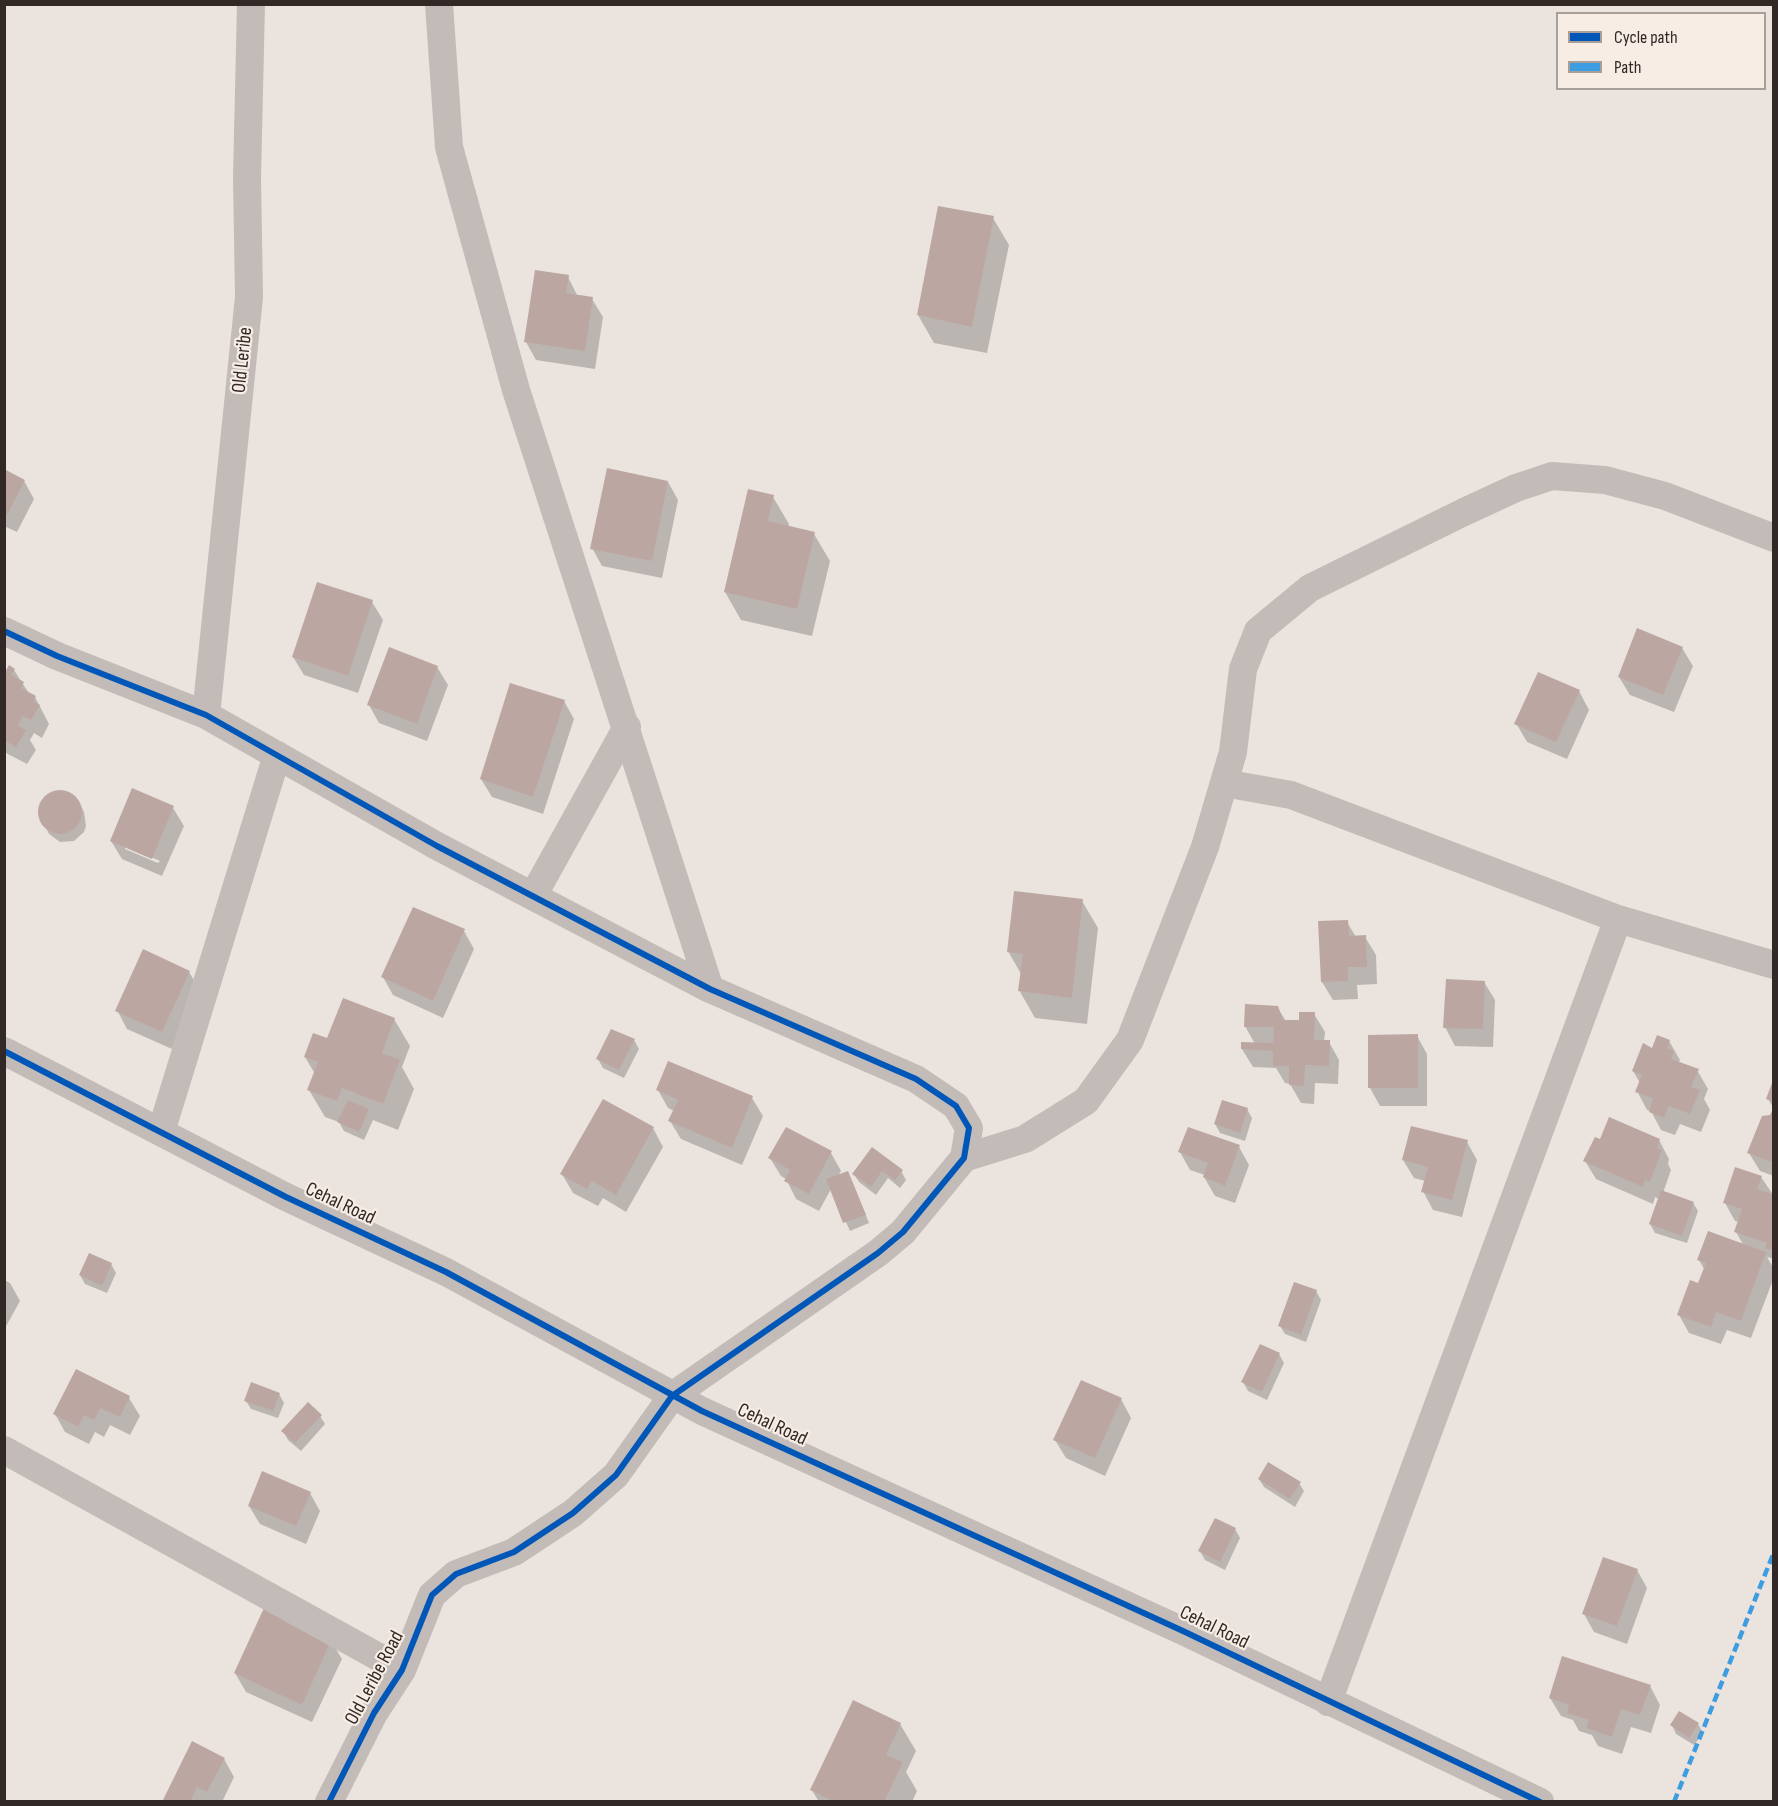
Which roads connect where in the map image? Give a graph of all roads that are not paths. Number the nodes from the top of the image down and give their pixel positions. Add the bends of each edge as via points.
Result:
1 (251, 4) edge
2 (439, 4) edge
3 (1773, 538) edge
4 (4, 631) edge
5 (206, 715) junction
6 (627, 727) junction
7 (277, 755) junction
8 (1224, 783) junction
9 (533, 896) junction
10 (1618, 919) junction
11 (1773, 964) edge
12 (710, 989) junction
13 (4, 1051) edge
14 (161, 1132) junction
15 (964, 1158) junction
16 (672, 1396) junction
17 (4, 1450) edge
18 (402, 1670) junction
19 (1328, 1702) junction
20 (329, 1802) edge
21 (1540, 1802) edge

1 - 5 street, Old Leribe via 249,297
2 - 6 street via 448,147 516,390
3 - 8 street via 1665,496 1605,480 1552,476 1516,488 1310,588 1258,631 1243,669 1233,752
4 - 5 street
5 - 7 street
6 - 9 street
6 - 12 street
7 - 9 street
7 - 14 street
8 - 10 street via 1291,795
8 - 15 street via 1206,847 1130,1040 1086,1101 1025,1139
9 - 12 street
10 - 11 street
10 - 19 street
12 - 15 street via 916,1079 948,1100 969,1128
13 - 14 street, Cehal Road
14 - 16 street, Cehal Road via 286,1197 446,1272
15 - 16 street, Old Leribe Road via 903,1232 878,1253
16 - 18 street, Old Leribe Road via 616,1475 573,1513 514,1552 456,1575 432,1595
16 - 19 street, Cehal Road via 1183,1631
17 - 18 street
18 - 20 street, Old Leribe Road via 374,1713
19 - 21 street, Cehal Road

